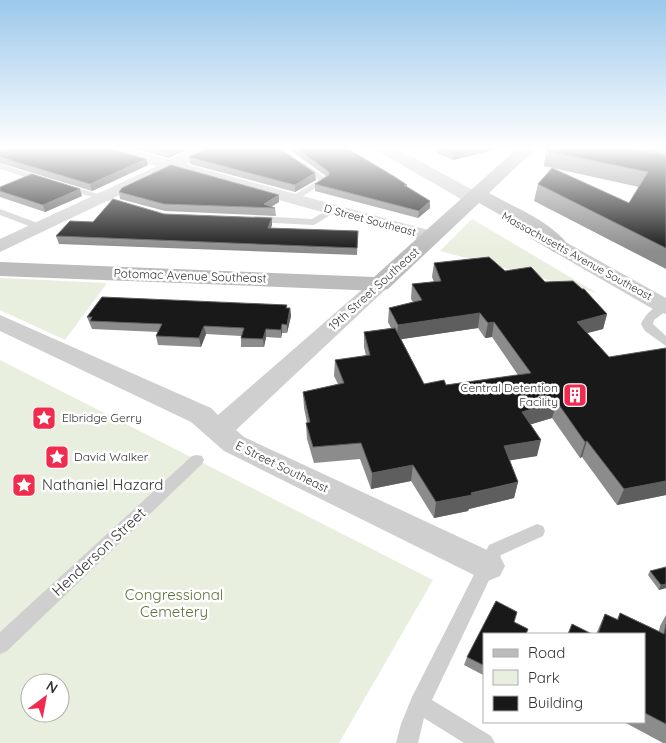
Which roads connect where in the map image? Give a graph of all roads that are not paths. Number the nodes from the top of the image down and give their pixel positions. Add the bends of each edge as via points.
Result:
1 (21, 182) edge
2 (49, 182) edge
3 (135, 182) edge
4 (231, 182) edge
5 (321, 182) edge
6 (448, 182) edge
7 (491, 182) edge
8 (17, 183) edge
9 (475, 196) junction
10 (102, 197) junction
11 (294, 199) junction
12 (123, 203) edge
13 (332, 210) junction
14 (0, 212) edge
15 (244, 219) edge
16 (40, 227) junction
17 (432, 237) junction
18 (0, 246) edge
19 (559, 247) joint
20 (0, 269) edge
21 (380, 284) junction
22 (665, 307) edge
23 (0, 322) edge
24 (666, 342) edge
25 (218, 430) junction
26 (197, 460) dead end
27 (537, 531) dead end
28 (488, 566) junction
29 (0, 645) edge
30 (419, 704) junction
31 (407, 743) edge
32 (484, 743) edge

1 - 8 lane
2 - 10 lane
3 - 10 street
4 - 11 street, D Street Southeast
5 - 11 lane
6 - 9 street
7 - 9 main road, 19th Street Southeast
9 - 17 main road, 19th Street Southeast
9 - 19 main road via 540,229
10 - 12 lane
10 - 16 street
11 - 13 street, D Street Southeast
13 - 15 lane via 314,222
13 - 17 street, D Street Southeast
14 - 16 lane
16 - 18 street
17 - 21 main road, 19th Street Southeast
19 - 22 street, Massachusetts Avenue Southeast
20 - 21 main road, Potomac Avenue Southeast
21 - 25 street, 19th Street Southeast
22 - 24 lane via 652,315 647,324
23 - 25 street, E Street Southeast via 201,415
25 - 28 street, E Street Southeast via 234,444
26 - 29 lane, Henderson Street
27 - 28 lane via 495,550
28 - 30 lane
30 - 31 lane
30 - 32 lane

